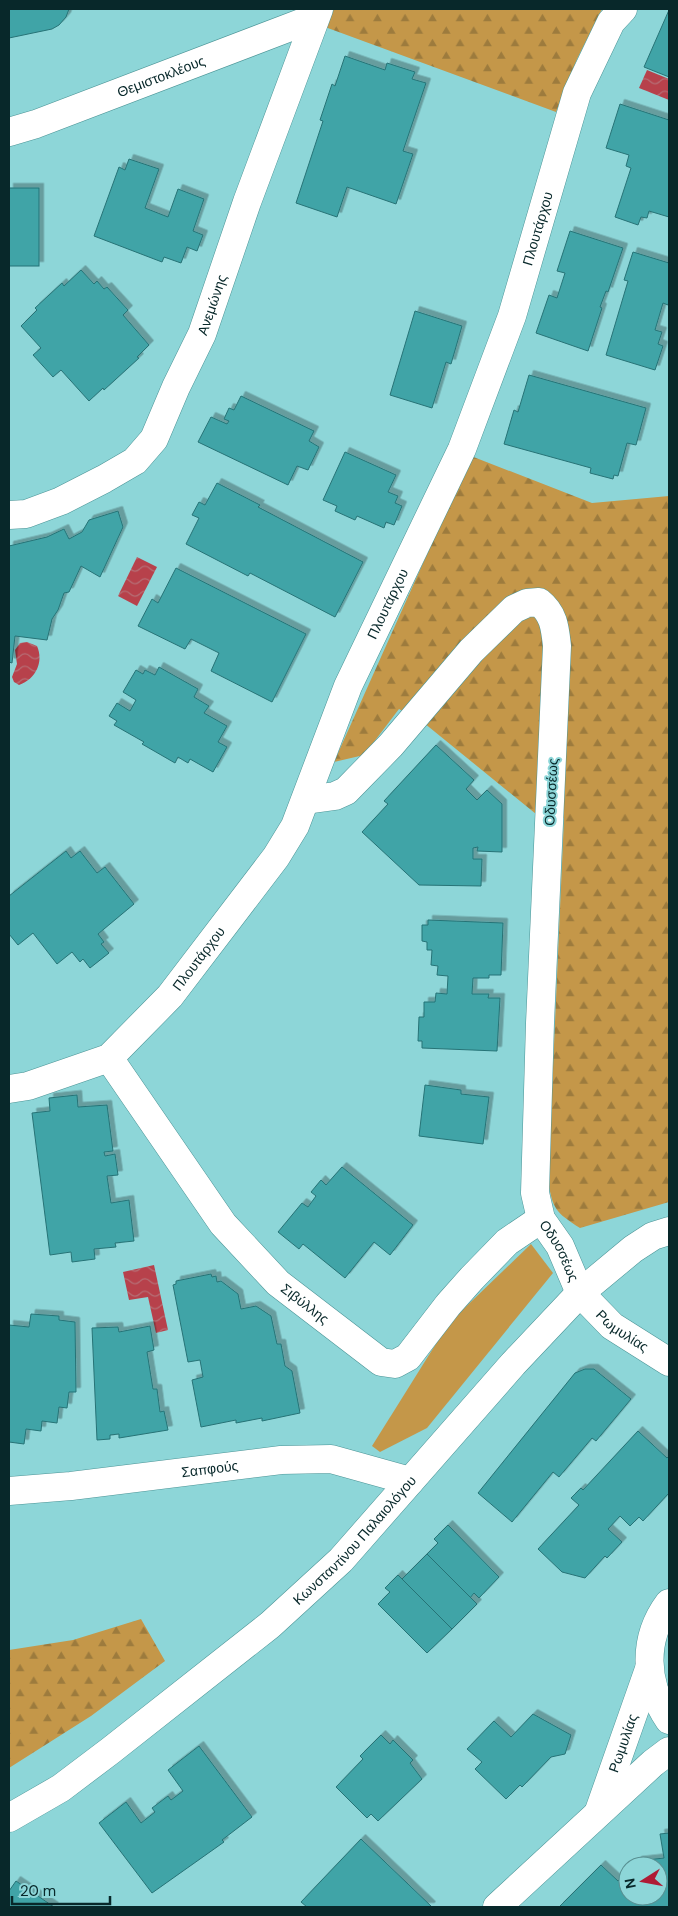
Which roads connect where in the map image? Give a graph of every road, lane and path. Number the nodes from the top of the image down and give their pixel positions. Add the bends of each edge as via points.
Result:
1 (623, 9) edge
2 (316, 13) edge
3 (9, 132) edge
4 (9, 515) edge
5 (306, 800) junction
6 (109, 1058) junction
7 (9, 1088) edge
8 (541, 1219) junction
9 (669, 1231) edge
10 (580, 1293) junction
11 (669, 1362) edge
12 (410, 1481) junction
13 (9, 1491) edge
14 (669, 1602) edge
15 (649, 1670) junction
16 (669, 1720) edge
17 (669, 1751) edge
18 (598, 1815) junction
19 (9, 1818) edge
20 (497, 1907) edge

1 - 5 street, Πλουτάρχου via 612,22 577,93 512,316 462,449 348,686
2 - 3 street, Θεμιστοκλέους via 45,121
2 - 4 street, Ανεμώνης via 246,202 202,334 154,439 135,461 104,479 61,501 26,514
5 - 6 street, Πλουτάρχου via 276,857 170,996
5 - 8 street, Οδυσσέως via 340,795 354,784 471,651 514,609 527,602 539,602 547,609 554,621 557,646 535,1193
6 - 7 street, Πλουτάρχου via 28,1086
6 - 8 street, Σιβύλλης via 223,1224 278,1283 381,1362 395,1364 408,1357 472,1278 508,1242
8 - 10 street, Οδυσσέως via 560,1246
9 - 10 street, Κωνσταντίνου Παλαιολόγου via 653,1236 633,1249
10 - 11 street, Ρωμυλίας via 612,1326
10 - 12 street, Κωνσταντίνου Παλαιολόγου
12 - 13 street, Σαπφούς via 331,1459 291,1460
12 - 19 street, Κωνσταντίνου Παλαιολόγου via 340,1560 270,1625 61,1788
14 - 15 street via 654,1630
15 - 16 street via 653,1689
15 - 18 street, Ρωμυλίας
17 - 18 street, Ρωμυλίας
18 - 20 street, Ρωμυλίας

